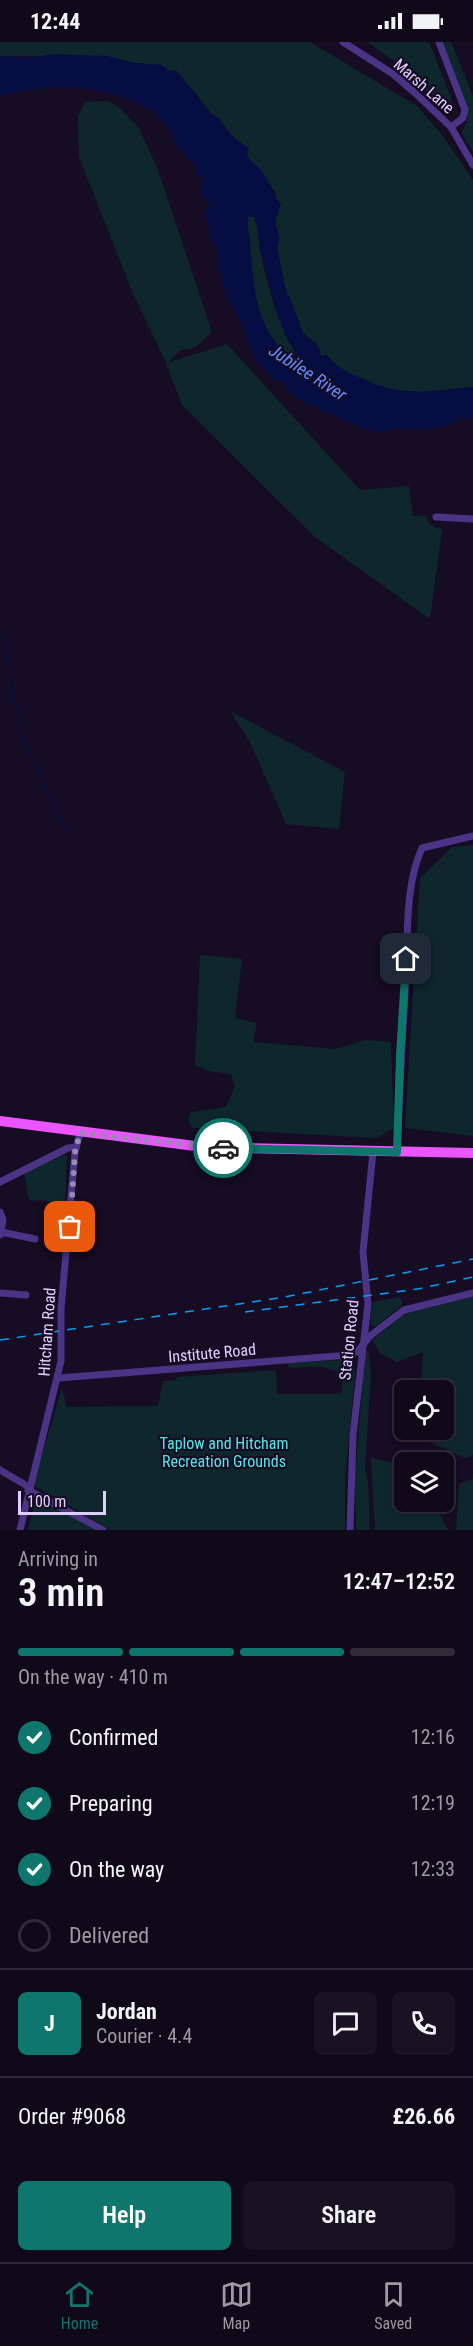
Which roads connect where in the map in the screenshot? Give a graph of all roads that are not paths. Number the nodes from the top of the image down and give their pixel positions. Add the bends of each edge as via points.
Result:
1 (343, 42) edge
2 (440, 42) edge
3 (451, 127) junction
4 (473, 165) edge
5 (436, 517) dead end
6 (473, 519) edge
7 (473, 836) edge
8 (0, 1121) edge
9 (80, 1133) junction
10 (76, 1147) junction
11 (373, 1152) junction
12 (397, 1152) junction
13 (473, 1154) edge
14 (0, 1182) edge
15 (0, 1212) edge
16 (1, 1233) edge
17 (35, 1239) dead end
18 (0, 1293) edge
19 (473, 1293) edge
20 (26, 1295) dead end
21 (363, 1345) junction
22 (58, 1378) junction
23 (0, 1470) edge
24 (28, 1488) junction
25 (20, 1530) edge
26 (103, 1530) edge
27 (350, 1530) edge

1 - 3 street, Marsh Lane via 393,74
2 - 3 street via 465,110
3 - 4 street, Marsh Lane
5 - 6 street
7 - 12 street via 422,848 415,871 400,1056
8 - 9 main road
9 - 10 street, Hitcham Road
9 - 11 main road via 203,1147
10 - 14 street
10 - 22 street, Hitcham Road
11 - 12 main road
11 - 21 street, Station Road via 363,1252 368,1300
12 - 13 main road
15 - 16 street
16 - 17 street
18 - 20 street
19 - 21 street via 404,1310
21 - 22 street, Institute Road via 349,1355
21 - 27 street, Station Road via 353,1435
22 - 24 street, Hitcham Road
23 - 24 street
24 - 25 street, Hitcham Road
24 - 26 street

